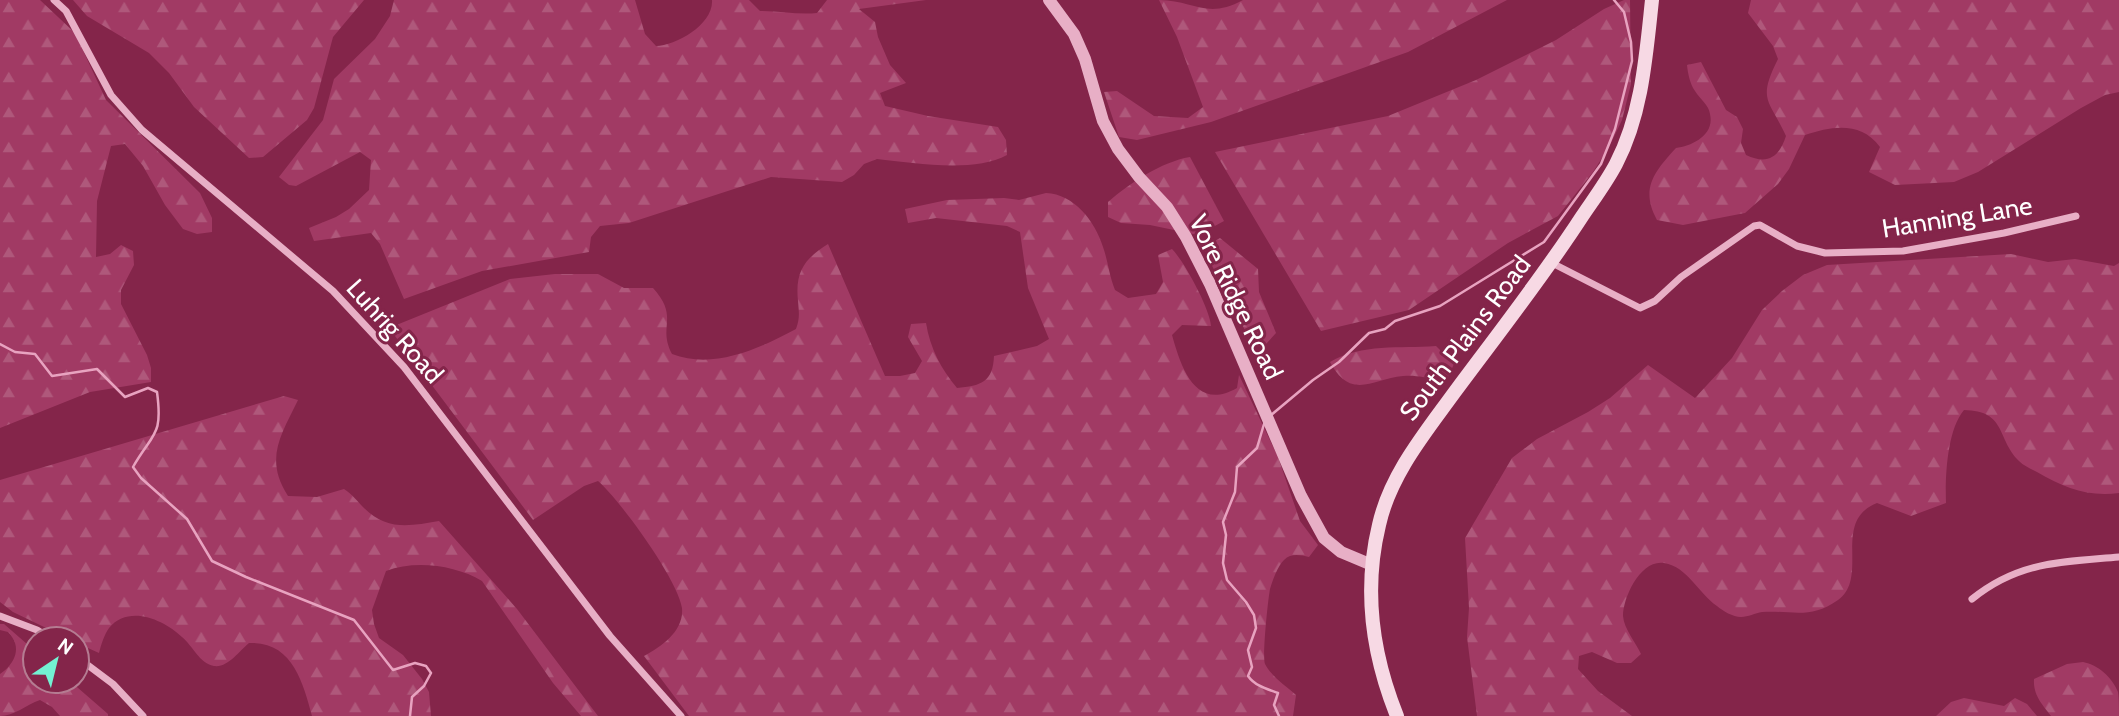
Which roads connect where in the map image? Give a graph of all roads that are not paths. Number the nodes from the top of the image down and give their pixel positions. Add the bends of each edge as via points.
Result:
1 (54, 0) edge
2 (1049, 0) edge
3 (1652, 0) edge
4 (2076, 216) dead end
5 (1552, 264) junction
6 (2119, 557) edge
7 (1372, 565) junction
8 (1972, 599) dead end
9 (0, 616) edge
10 (24, 625) edge
11 (91, 668) edge
12 (143, 716) edge
13 (681, 716) edge
14 (1397, 716) edge

1 - 13 street, Luhrig Road via 66,11 111,95 142,130 333,291 404,367 610,636
2 - 7 street, Vore Ridge Road via 1086,59 1103,121 1118,149 1186,237 1324,538 1340,552
3 - 5 main road, South Plains Road via 1642,84 1631,129 1615,165
4 - 5 street, Hanning Lane via 1903,251 1825,253 1754,226 1681,277 1656,301 1640,308
5 - 7 main road, South Plains Road via 1413,449 1379,523
6 - 8 street via 2027,568
7 - 14 main road, South Plains Road via 1369,607 1375,648
9 - 10 street
11 - 12 street

